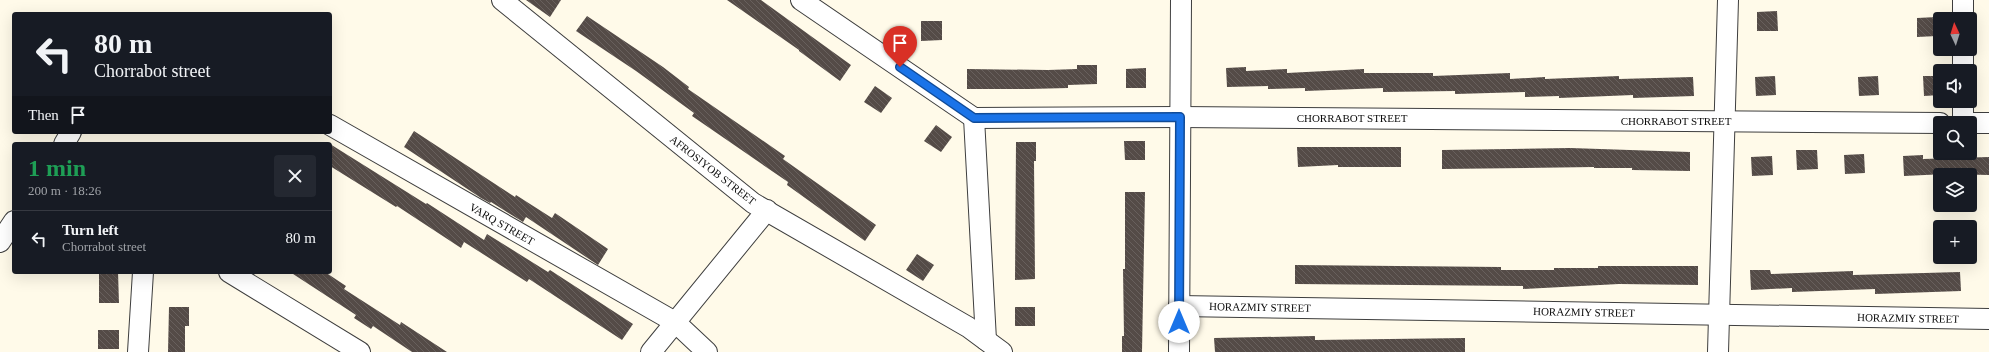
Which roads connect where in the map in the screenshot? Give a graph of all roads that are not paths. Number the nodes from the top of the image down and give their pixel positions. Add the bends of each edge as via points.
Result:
1 (502, 0) edge
2 (800, 0) edge
3 (1181, 0) edge
4 (1728, 0) edge
5 (1963, 0) edge
6 (1963, 12) edge
7 (1180, 117) junction
8 (974, 118) junction
9 (1724, 121) junction
10 (1933, 123) edge
11 (1977, 123) edge
12 (1989, 124) edge
13 (332, 126) edge
14 (767, 210) junction
15 (12, 224) edge
16 (0, 242) edge
17 (143, 274) edge
18 (232, 274) edge
19 (1179, 306) junction
20 (1719, 314) junction
21 (1989, 320) edge
22 (675, 322) junction
23 (986, 340) junction
24 (138, 352) edge
25 (360, 352) edge
26 (651, 352) edge
27 (707, 352) edge
28 (1002, 352) edge
29 (1179, 352) edge
30 (1718, 352) edge

1 - 14 street, AFROSIYOB STREET via 753,203
2 - 8 street
3 - 7 street
4 - 9 street
5 - 6 street
7 - 8 street, CHORRABOT STREET
7 - 9 street, CHORRABOT STREET
7 - 19 street
8 - 23 street
9 - 10 street, CHORRABOT STREET
9 - 20 street
11 - 12 street
13 - 22 street, VARQ STREET
14 - 22 street
14 - 23 street, AFROSIYOB STREET
15 - 16 street
17 - 24 street
18 - 25 street
19 - 20 street, HORAZMIY STREET
19 - 29 street
20 - 21 street, HORAZMIY STREET
20 - 30 street
22 - 26 street
22 - 27 street, VARQ STREET
23 - 28 street, AFROSIYOB STREET

